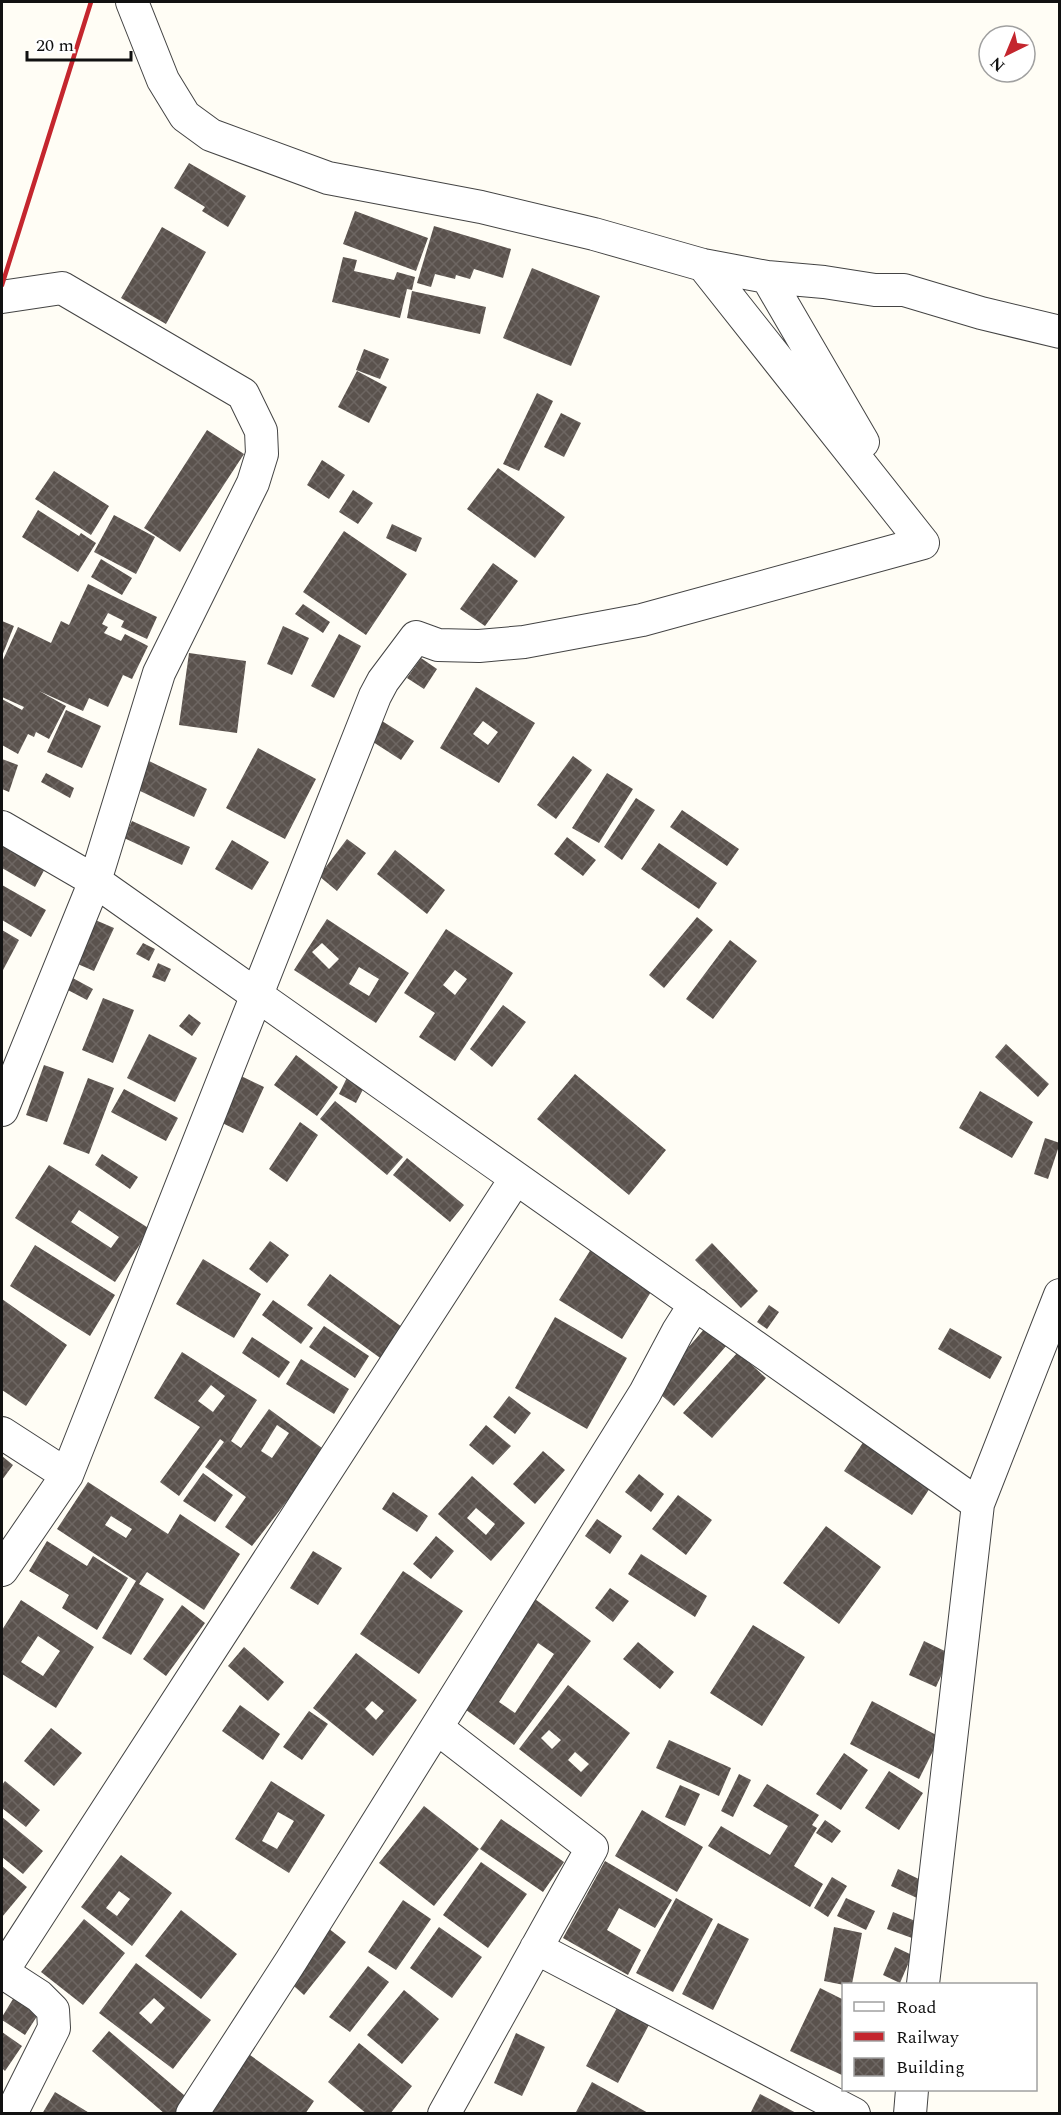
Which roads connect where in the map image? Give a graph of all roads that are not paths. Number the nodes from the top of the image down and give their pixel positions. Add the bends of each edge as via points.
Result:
1 (132, 2) edge
2 (703, 265) junction
3 (767, 277) junction
4 (2, 297) edge
5 (1059, 332) edge
6 (922, 543) junction
7 (2, 826) edge
8 (95, 881) junction
9 (258, 996) junction
10 (2, 1110) edge
11 (516, 1178) junction
12 (1059, 1294) edge
13 (695, 1304) junction
14 (2, 1433) edge
15 (67, 1475) junction
16 (978, 1504) junction
17 (2, 1570) edge
18 (437, 1728) junction
19 (536, 1948) junction
20 (923, 1983) edge
21 (912, 2091) edge
22 (11, 2114) edge
23 (192, 2114) edge
24 (444, 2114) edge
25 (854, 2114) edge
26 (910, 2114) edge

1 - 2 street via 163,80 179,107 211,135 328,178 481,207
2 - 3 street
2 - 6 street
3 - 5 street via 904,290
3 - 6 street
4 - 8 street via 62,288 243,394 261,431 261,454 253,483 159,673
6 - 9 street via 642,620 524,642 438,645 416,637 375,696
7 - 8 street
8 - 9 street
8 - 10 street
9 - 11 street
9 - 15 street
11 - 13 street
11 - 22 street via 2,1972 53,2010 54,2028
12 - 16 street
13 - 16 street
13 - 18 street via 645,1393
14 - 15 street
15 - 17 street
16 - 20 street
18 - 19 street via 592,1848
18 - 23 street
19 - 24 street
19 - 25 street
21 - 26 street

